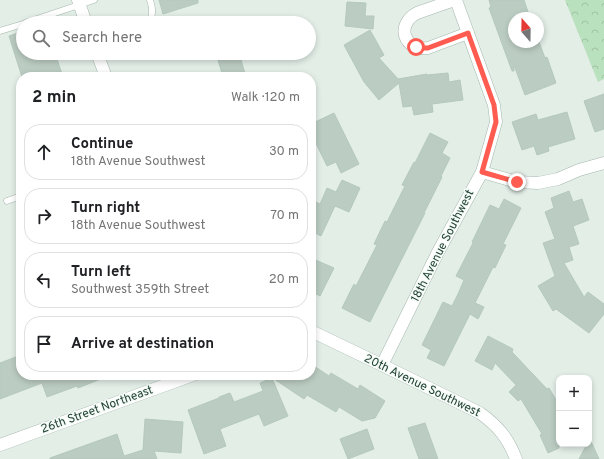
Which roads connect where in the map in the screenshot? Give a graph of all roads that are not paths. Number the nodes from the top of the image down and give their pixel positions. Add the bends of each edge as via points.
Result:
1 (94, 0) edge
2 (150, 0) edge
3 (455, 0) edge
4 (78, 3) edge
5 (43, 16) edge
6 (83, 16) edge
7 (152, 16) edge
8 (16, 26) edge
9 (0, 31) edge
10 (468, 33) junction
11 (100, 60) edge
12 (104, 72) edge
13 (603, 165) edge
14 (482, 172) junction
15 (16, 198) edge
16 (7, 201) dead end
17 (316, 334) edge
18 (382, 365) junction
19 (179, 380) edge
20 (0, 445) edge
21 (516, 459) edge

1 - 4 lane
2 - 7 lane
3 - 10 street, 18th Avenue Southwest
3 - 10 street, 18th Avenue Southwest via 411,16 405,27 406,39 416,47 428,48
4 - 5 lane
4 - 6 street
8 - 9 lane
10 - 14 street, 18th Avenue Southwest via 494,105 496,122
11 - 12 street
13 - 14 street via 538,183 517,182
14 - 18 street, 18th Avenue Southwest via 438,252
15 - 16 lane
17 - 18 street, 20th Avenue Southwest
18 - 21 street, 20th Avenue Southwest via 491,421 502,432
19 - 20 street, 26th Street Northeast

